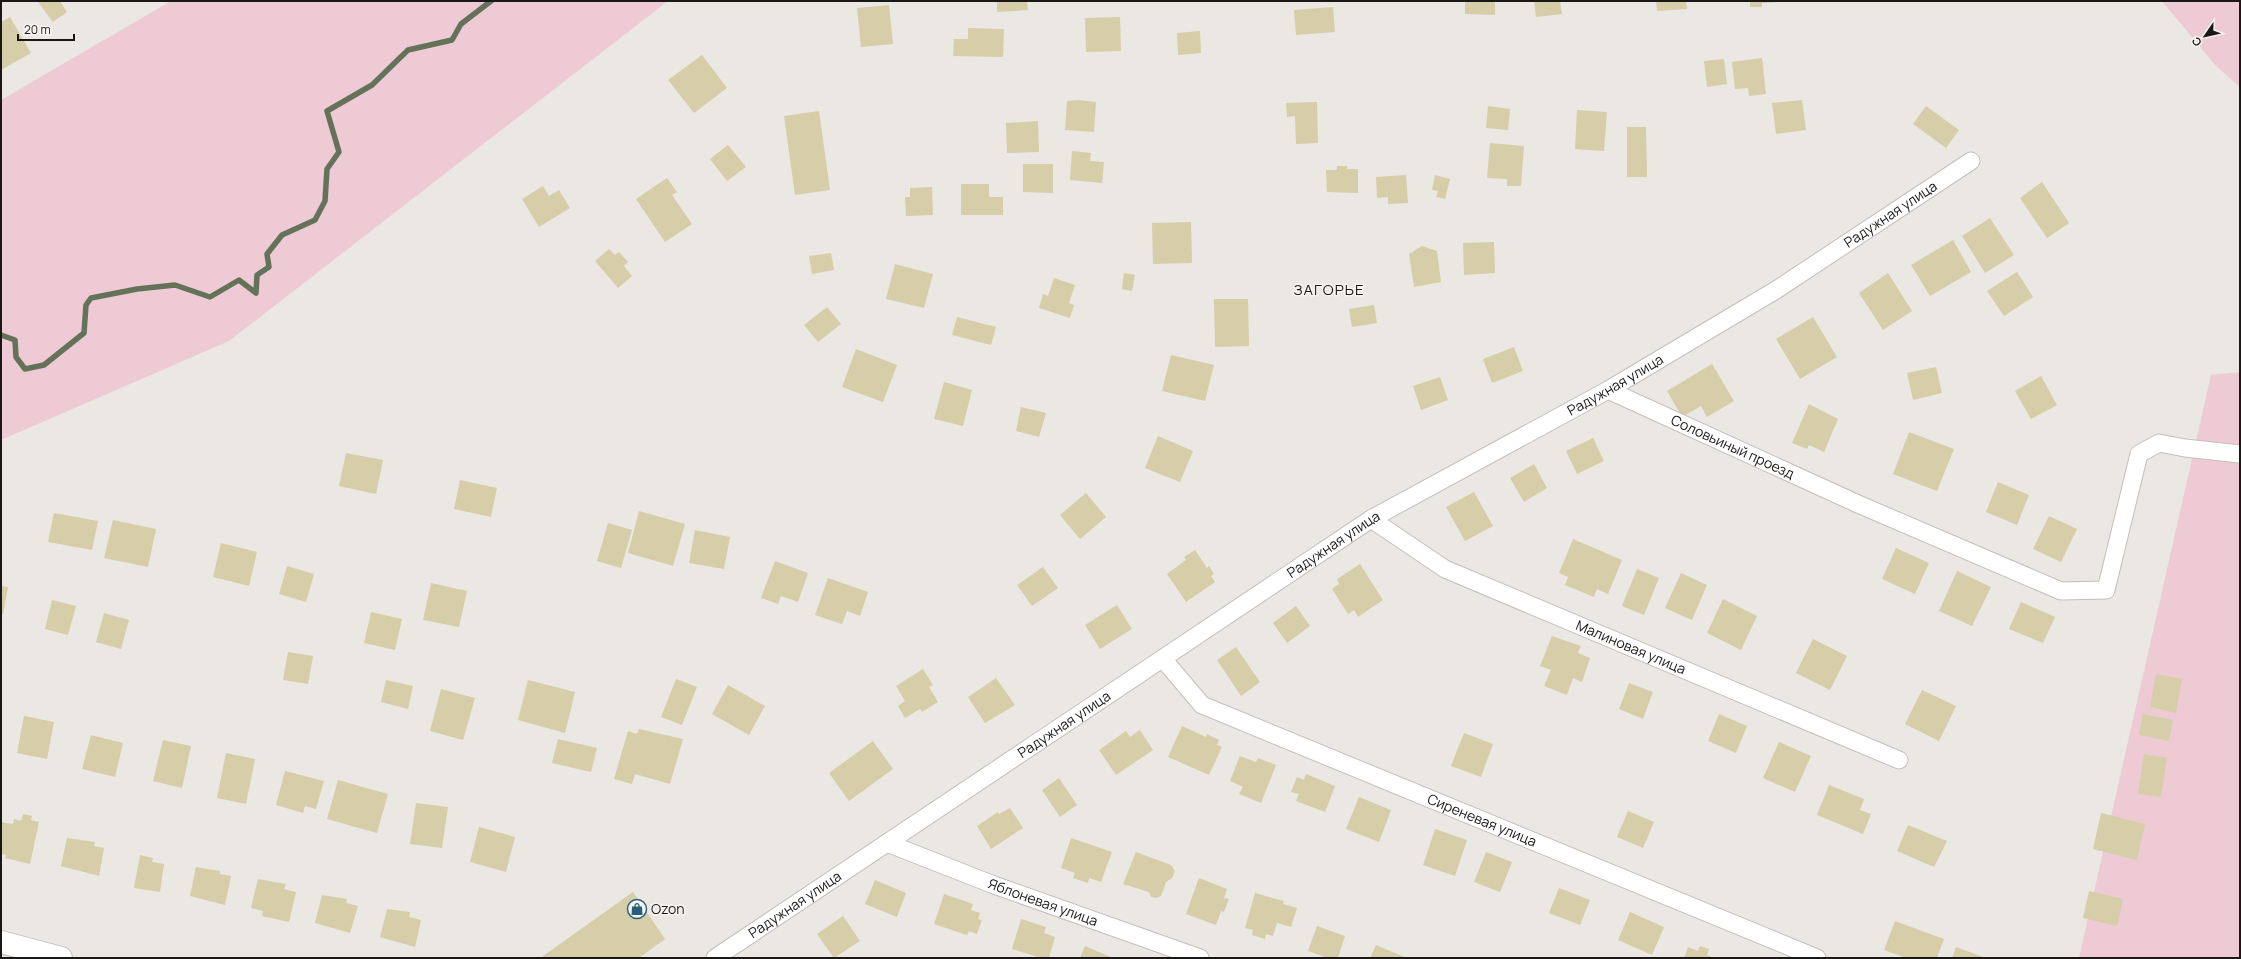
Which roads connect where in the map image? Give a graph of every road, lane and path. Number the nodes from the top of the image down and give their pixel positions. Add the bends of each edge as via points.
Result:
1 (1971, 161) dead end
2 (1608, 390) junction
3 (2240, 454) edge
4 (1371, 519) junction
5 (1163, 659) junction
6 (1899, 760) dead end
7 (887, 843) junction
8 (1, 942) edge
9 (62, 958) edge
10 (715, 958) edge
11 (1200, 958) edge
12 (1817, 958) edge

1 - 2 street, Радужная улица via 1776,290
2 - 3 street, Соловьиный проезд via 1858,504 2061,591 2106,590 2139,454 2159,443
2 - 4 street, Радужная улица
4 - 5 street, Радужная улица
4 - 6 street, Малиновая улица via 1445,569
5 - 7 street, Радужная улица
5 - 12 street, Сиреневая улица via 1202,705
7 - 10 street, Радужная улица
7 - 11 street, Яблоневая улица via 994,885
8 - 9 main road

